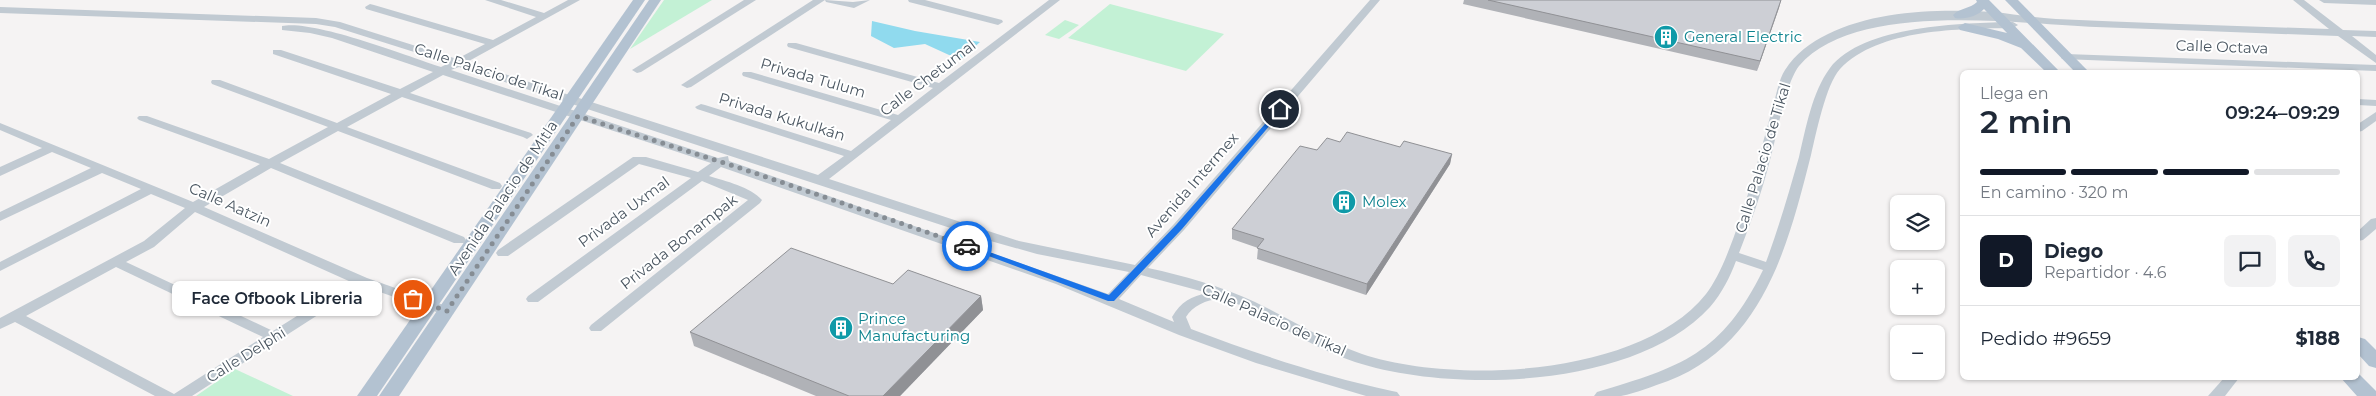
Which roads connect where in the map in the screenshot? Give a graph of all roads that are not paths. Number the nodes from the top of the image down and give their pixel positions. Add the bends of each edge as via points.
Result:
1 (490, 0) edge
2 (574, 0) edge
3 (639, 0) edge
4 (655, 0) edge
5 (751, 0) edge
6 (820, 0) edge
7 (830, 0) edge
8 (865, 0) edge
9 (913, 0) edge
10 (1055, 0) edge
11 (1375, 0) edge
12 (2011, 0) edge
13 (2298, 0) edge
14 (2324, 0) edge
15 (1983, 1) edge
16 (2376, 2) edge
17 (370, 7) dead end
18 (0, 10) edge
19 (544, 16) junction
20 (0, 18) edge
21 (2003, 21) junction
22 (2032, 21) junction
23 (326, 22) junction
24 (998, 22) dead end
25 (1961, 23) junction
26 (310, 30) junction
27 (2340, 33) junction
28 (2376, 34) edge
29 (493, 43) junction
30 (792, 45) dead end
31 (277, 52) dead end
32 (2032, 52) junction
33 (2066, 57) junction
34 (2376, 60) edge
35 (460, 62) junction
36 (2376, 68) edge
37 (637, 70) dead end
38 (2051, 70) edge
39 (2080, 70) edge
40 (441, 71) junction
41 (747, 74) dead end
42 (216, 82) dead end
43 (687, 85) dead end
44 (940, 87) junction
45 (401, 93) junction
46 (2360, 102) edge
47 (2376, 103) edge
48 (566, 104) junction
49 (701, 107) dead end
50 (582, 110) junction
51 (2376, 115) edge
52 (143, 118) dead end
53 (899, 119) junction
54 (2360, 127) edge
55 (1, 128) edge
56 (336, 128) junction
57 (527, 135) dead end
58 (51, 148) junction
59 (734, 152) junction
60 (853, 155) junction
61 (720, 162) junction
62 (270, 163) junction
63 (100, 169) junction
64 (0, 172) edge
65 (699, 177) junction
66 (820, 180) junction
67 (496, 186) dead end
68 (151, 189) junction
69 (194, 207) junction
70 (0, 217) edge
71 (2376, 222) edge
72 (2360, 235) edge
73 (460, 240) dead end
74 (504, 253) dead end
75 (1732, 255) junction
76 (115, 262) junction
77 (0, 267) edge
78 (1771, 268) junction
79 (1139, 270) junction
80 (362, 281) junction
81 (1225, 295) junction
82 (532, 299) dead end
83 (1111, 299) junction
84 (438, 308) junction
85 (14, 316) junction
86 (0, 324) edge
87 (596, 328) dead end
88 (1185, 332) junction
89 (274, 337) junction
90 (2360, 345) edge
91 (2376, 361) edge
92 (2230, 380) edge
93 (2353, 380) edge
94 (168, 396) edge
95 (181, 396) edge
96 (367, 396) edge
97 (390, 396) edge
98 (1392, 396) edge
99 (1602, 396) edge
100 (2216, 396) edge
101 (2369, 396) edge

1 - 19 street
2 - 19 street
3 - 48 main road, Avenida Palacio de Mitla
4 - 50 main road, Avenida Palacio de Mitla
5 - 37 street
6 - 43 street
7 - 8 street via 850,5
9 - 24 street
10 - 44 street, Calle Chetumal
11 - 79 street, Avenida Intermex
12 - 22 main road
13 - 27 street
14 - 16 street
15 - 21 main road
15 - 25 main road
17 - 29 street
18 - 23 street, Calle Palacio de Tikal
19 - 29 street
20 - 26 street, Calle Palacio de Tikal
21 - 22 street, Calle Palacio de Tikal
21 - 25 street, Calle Palacio de Tikal
21 - 32 main road
22 - 27 street, Calle Palacio de Tikal
22 - 33 main road
23 - 26 street
23 - 35 street, Calle Palacio de Tikal
25 - 32 main road via 2003,36
25 - 75 street, Calle Palacio de Tikal via 1944,15 1887,20 1843,31 1822,41 1798,60 1788,74 1756,192
25 - 78 street, Calle Palacio de Tikal via 1895,36 1837,66 1820,101
26 - 40 street, Calle Palacio de Tikal
27 - 28 street, Calle Palacio de Tikal
27 - 34 street
29 - 35 street
30 - 44 street
31 - 45 street
32 - 38 main road
33 - 36 street, Calle Octava
33 - 39 main road
35 - 40 street
35 - 48 street, Calle Palacio de Tikal
40 - 45 street
40 - 48 street, Calle Palacio de Tikal
41 - 53 street, Privada Tulum
42 - 56 street
44 - 53 street, Calle Chetumal
45 - 56 street
45 - 57 street
46 - 47 street
48 - 50 street, Calle Palacio de Tikal
48 - 84 main road, Avenida Palacio de Mitla
49 - 60 street, Privada Kukulkán
50 - 59 street, Calle Palacio de Tikal
50 - 61 street, Calle Palacio de Tikal
50 - 84 main road, Avenida Palacio de Mitla
51 - 54 street
52 - 62 street
53 - 60 street, Calle Chetumal
55 - 58 street, Calle Aatzin
56 - 62 street
56 - 67 street
58 - 63 street, Calle Aatzin
58 - 64 street
59 - 61 street, Privada Uxmal
59 - 66 street, Calle Palacio de Tikal
60 - 66 street, Calle Chetumal
61 - 65 street, Privada Uxmal
61 - 83 street, Calle Palacio de Tikal
62 - 69 street
62 - 73 street
63 - 68 street, Calle Aatzin
63 - 70 street
65 - 74 street via 646,161 632,162
65 - 82 street, Privada Uxmal
65 - 87 street, Privada Bonampak via 755,198 755,202
66 - 79 street, Calle Palacio de Tikal via 1016,245
68 - 69 street, Calle Aatzin
68 - 77 street
69 - 76 street via 158,238
69 - 80 street, Calle Aatzin
71 - 72 street
75 - 78 street
75 - 81 street, Calle Palacio de Tikal via 1716,289 1703,306 1660,338 1627,352 1547,371 1456,374 1386,365 1342,351 1279,318
76 - 85 street
76 - 89 street
78 - 99 street, Calle Palacio de Tikal via 1730,334 1707,354 1649,382
79 - 81 street, Calle Palacio de Tikal via 1200,285
79 - 83 street, Avenida Intermex
80 - 84 street, Calle Aatzin
80 - 89 street, Calle Delphi
81 - 88 street via 1191,302 1182,310 1179,317
83 - 88 street, Calle Palacio de Tikal
84 - 96 main road, Avenida Palacio de Mitla
84 - 97 main road, Avenida Palacio de Mitla
85 - 86 street
85 - 94 street
88 - 98 street, Calle Palacio de Tikal via 1331,381
89 - 95 street, Calle Delphi
90 - 91 main road
92 - 100 street
93 - 101 main road

